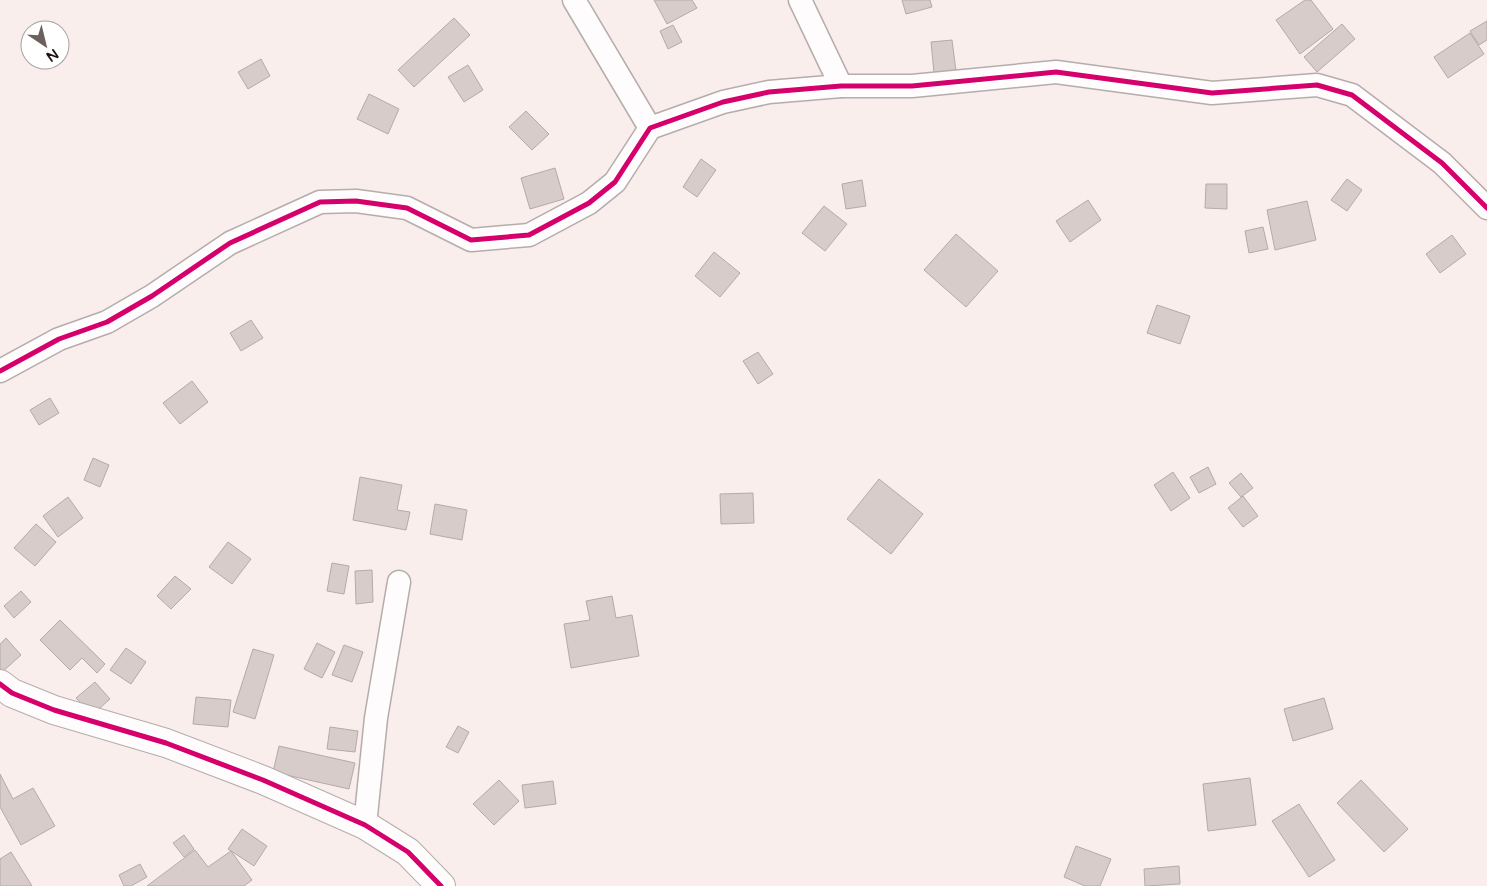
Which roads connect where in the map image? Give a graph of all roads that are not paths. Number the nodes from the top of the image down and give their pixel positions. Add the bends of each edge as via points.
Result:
1 (574, 0) edge
2 (800, 0) edge
3 (841, 86) junction
4 (650, 128) junction
5 (1487, 208) edge
6 (0, 371) edge
7 (399, 582) dead end
8 (0, 684) edge
9 (365, 825) junction
10 (441, 886) edge

1 - 4 street
2 - 3 street
3 - 4 street via 769,92 723,102
3 - 5 street via 912,86 1056,72 1212,93 1317,85 1352,96 1442,163
4 - 6 street via 615,182 589,203 529,235 471,240 407,208 356,201 320,202 230,243 152,296 106,322 59,338
7 - 9 street via 376,718
8 - 9 street via 12,693 54,710 166,742
9 - 10 street via 408,852

